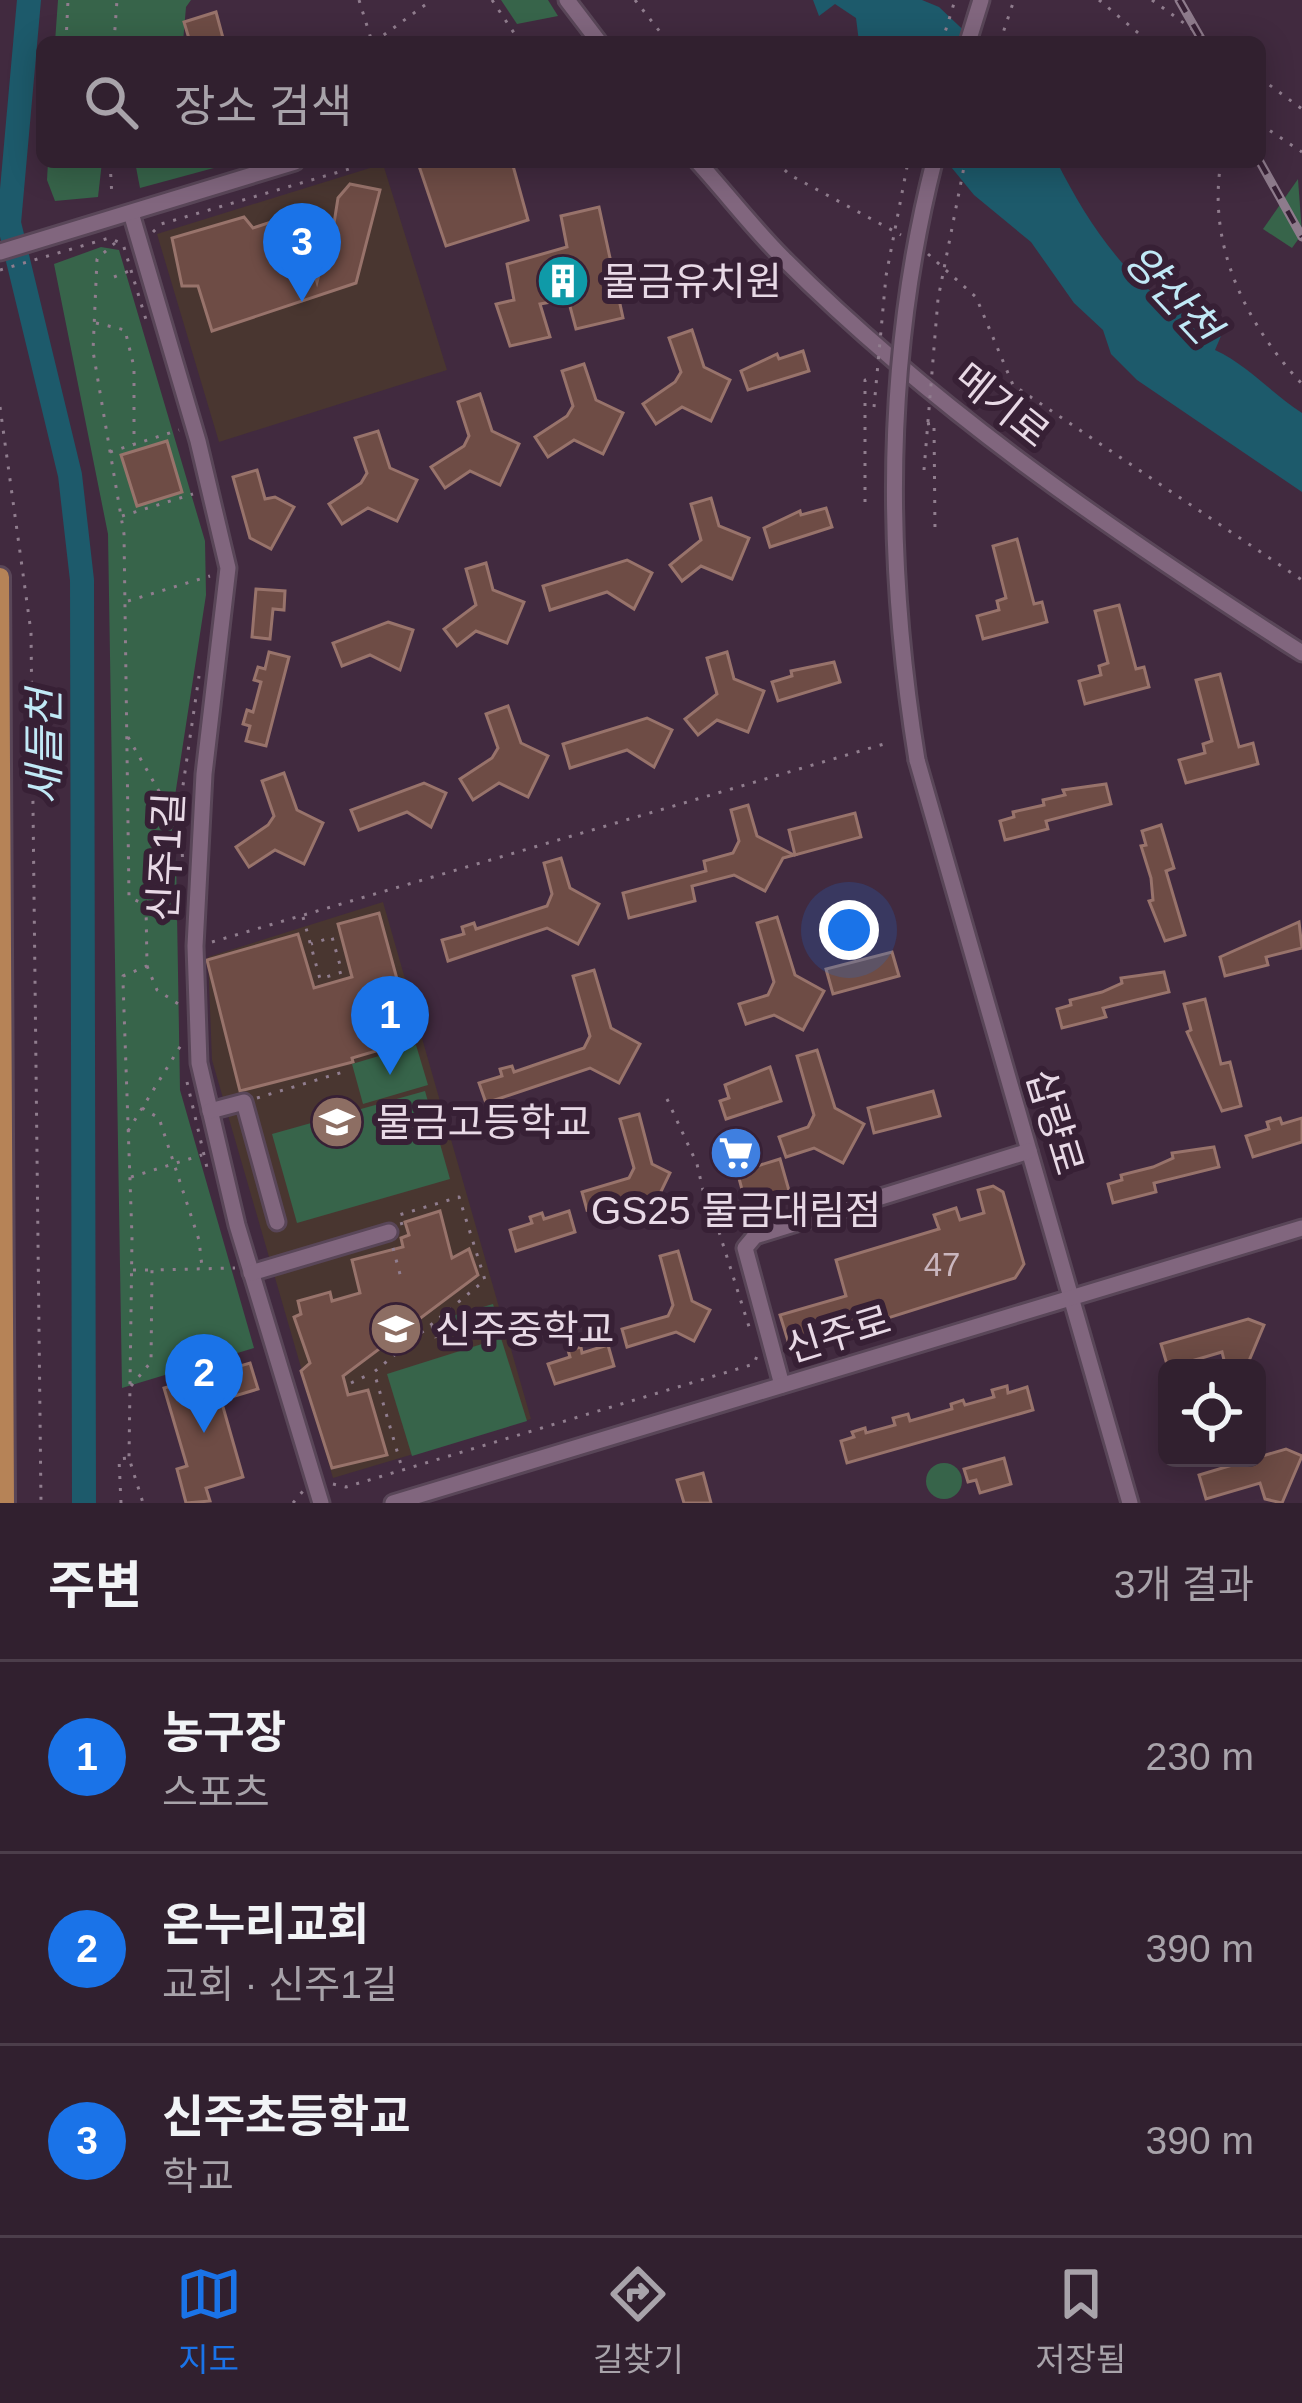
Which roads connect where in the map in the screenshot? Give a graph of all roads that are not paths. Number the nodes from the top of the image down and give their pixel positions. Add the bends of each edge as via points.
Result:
1 (567, 0) edge
2 (981, 0) edge
3 (594, 36) edge
4 (970, 36) edge
5 (276, 168) edge
6 (703, 168) edge
7 (932, 168) edge
8 (131, 213) junction
9 (0, 252) edge
10 (0, 577) edge
11 (1302, 653) edge
12 (1, 871) edge
13 (210, 1111) junction
14 (1029, 1151) junction
15 (277, 1222) dead end
16 (1302, 1228) edge
17 (389, 1232) road end
18 (2, 1244) edge
19 (244, 1270) junction
20 (1071, 1298) junction
21 (782, 1385) junction
22 (5, 1503) edge
23 (321, 1503) edge
24 (393, 1503) edge
25 (1130, 1503) edge

1 - 3 street
2 - 4 street
5 - 8 street
6 - 11 street, 메기로 via 782,257 968,422 1126,540
7 - 14 street, 삽량로, bridge via 898,389 892,537 917,760
8 - 9 street
8 - 13 street, 신주1길 via 228,568 195,946 199,1063
10 - 12 main road
12 - 18 main road
13 - 15 street via 244,1102
13 - 19 street, 신주1길
14 - 20 street, 삽량로
14 - 21 street via 755,1236 745,1248
16 - 20 street, 신주로
17 - 19 street
18 - 22 main road
19 - 23 street, 신주1길
20 - 21 street, 신주로
20 - 25 street, 삽량로
21 - 24 street, 신주로

